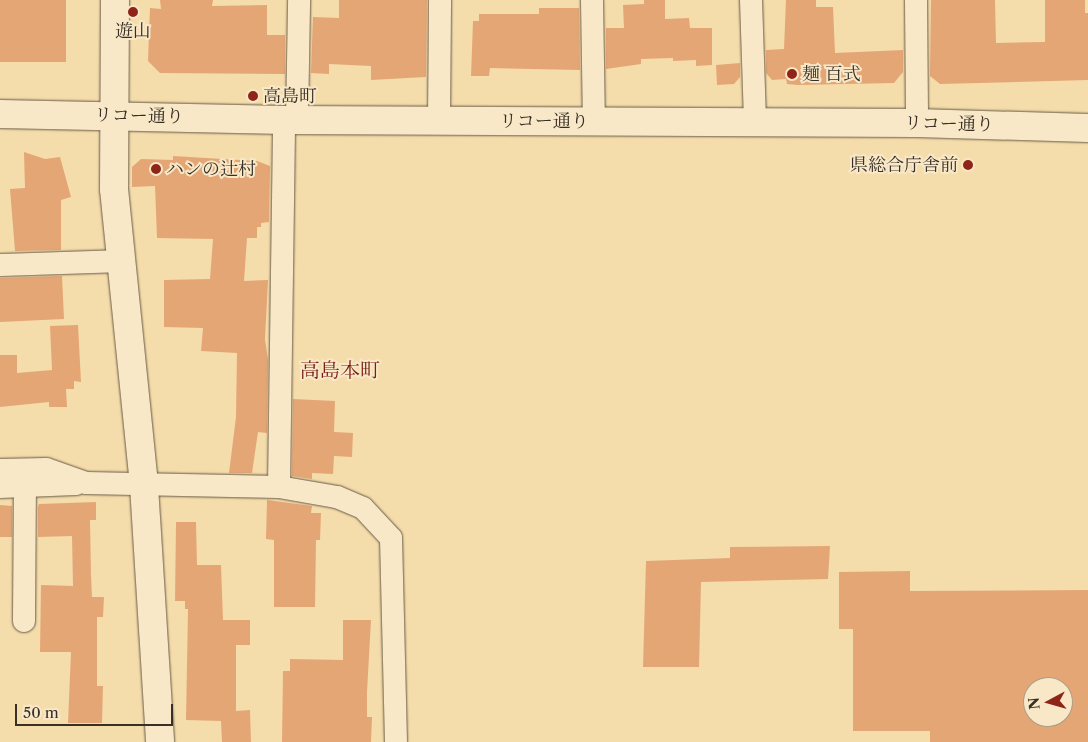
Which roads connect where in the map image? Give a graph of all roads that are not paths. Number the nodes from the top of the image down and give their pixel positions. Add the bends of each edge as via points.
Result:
1 (115, 0) edge
2 (299, 0) edge
3 (440, 0) edge
4 (592, 0) edge
5 (751, 0) edge
6 (916, 0) edge
7 (0, 114) edge
8 (114, 115) junction
9 (290, 120) junction
10 (440, 120) junction
11 (594, 121) junction
12 (755, 123) junction
13 (917, 123) junction
14 (1088, 128) edge
15 (120, 261) junction
16 (0, 265) edge
17 (0, 470) edge
18 (86, 483) junction
19 (144, 486) junction
20 (0, 487) edge
21 (279, 487) junction
22 (25, 488) junction
23 (24, 621) dead end
24 (160, 742) edge
25 (396, 742) edge

1 - 8 main road
2 - 9 street
3 - 10 street
4 - 11 street
5 - 12 street
6 - 13 street
7 - 8 main road, リコー通り
8 - 9 main road, リコー通り
8 - 15 main road via 112,153
9 - 10 main road, リコー通り
9 - 21 street
10 - 11 main road, リコー通り
11 - 12 main road, リコー通り
12 - 13 main road, リコー通り
13 - 14 main road, リコー通り
15 - 16 street
15 - 19 main road
17 - 18 street via 46,470
18 - 19 street
18 - 22 street
19 - 21 street
19 - 24 main road
20 - 22 street
21 - 25 street via 337,497 363,508 391,538
22 - 23 street

